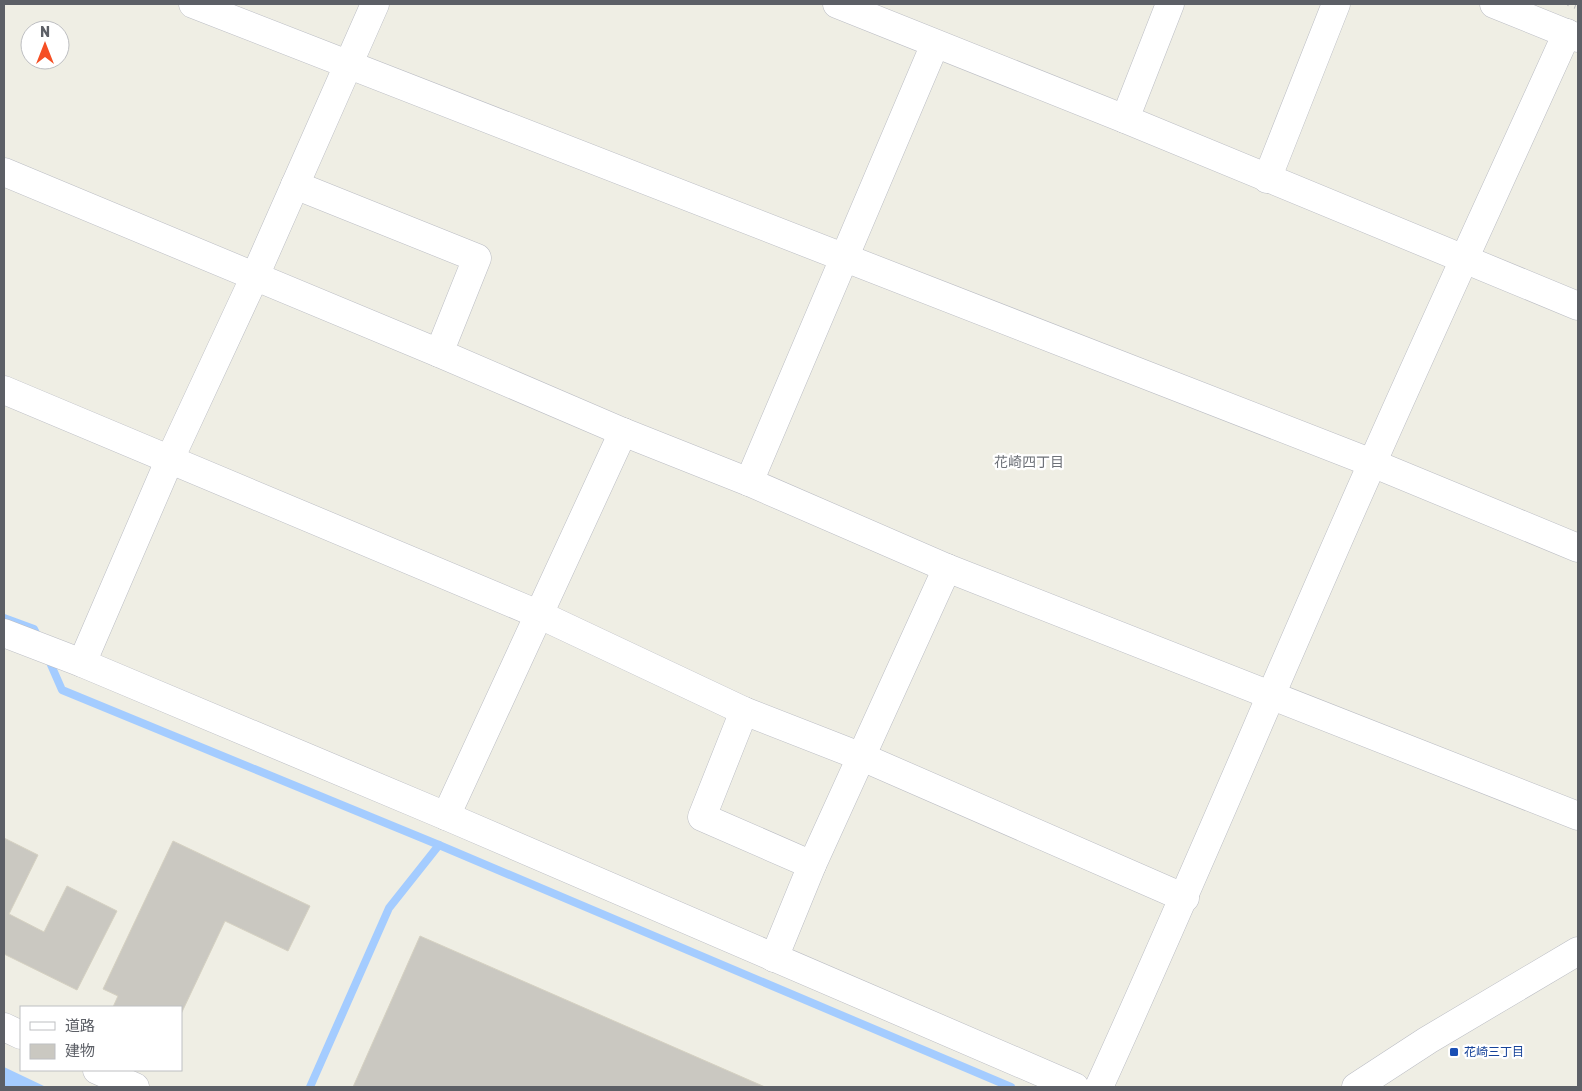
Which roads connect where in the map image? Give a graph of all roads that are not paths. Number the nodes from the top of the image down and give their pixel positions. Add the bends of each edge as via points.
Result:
1 (193, 4) edge
2 (375, 4) edge
3 (837, 4) edge
4 (1170, 4) edge
5 (1336, 4) edge
6 (1494, 4) edge
7 (1572, 35) edge
8 (935, 44) junction
9 (348, 66) junction
10 (1125, 119) junction
11 (4, 172) edge
12 (1267, 179) junction
13 (295, 185) junction
14 (844, 257) junction
15 (1465, 259) junction
16 (255, 276) junction
17 (1578, 306) edge
18 (439, 353) junction
19 (4, 390) edge
20 (623, 432) junction
21 (169, 461) junction
22 (1372, 463) junction
23 (749, 482) junction
24 (1578, 548) edge
25 (947, 568) junction
26 (538, 614) junction
27 (4, 633) edge
28 (82, 663) junction
29 (1270, 696) junction
30 (744, 711) junction
31 (862, 757) junction
32 (446, 816) junction
33 (1578, 816) edge
34 (812, 865) junction
35 (1185, 898) junction
36 (1578, 951) edge
37 (774, 958) junction
38 (4, 1027) edge
39 (20, 1035) edge
40 (99, 1071) edge
41 (135, 1087) edge
42 (1075, 1087) edge
43 (1099, 1087) edge
44 (1356, 1087) edge

1 - 9 street
2 - 9 street
3 - 8 street
4 - 10 street
5 - 12 street
6 - 7 street
7 - 15 street
8 - 10 street
8 - 14 street
9 - 13 street
9 - 14 street
10 - 12 street
11 - 16 street
12 - 15 street
13 - 16 street
13 - 18 street via 477,258
14 - 22 street
14 - 23 street
15 - 17 street
15 - 22 street
16 - 18 street
16 - 21 street
18 - 20 street
19 - 21 street
20 - 23 street
20 - 26 street
21 - 26 street
21 - 28 street
22 - 24 street
22 - 29 street
23 - 25 street
25 - 29 street
25 - 31 street
26 - 30 street
26 - 32 street
27 - 28 street
28 - 32 street
29 - 33 street
29 - 35 street
30 - 31 street
30 - 34 street via 702,817
31 - 34 street
31 - 35 street
32 - 37 street
34 - 37 street
35 - 43 street
36 - 44 street
37 - 42 street
38 - 39 street
40 - 41 street

